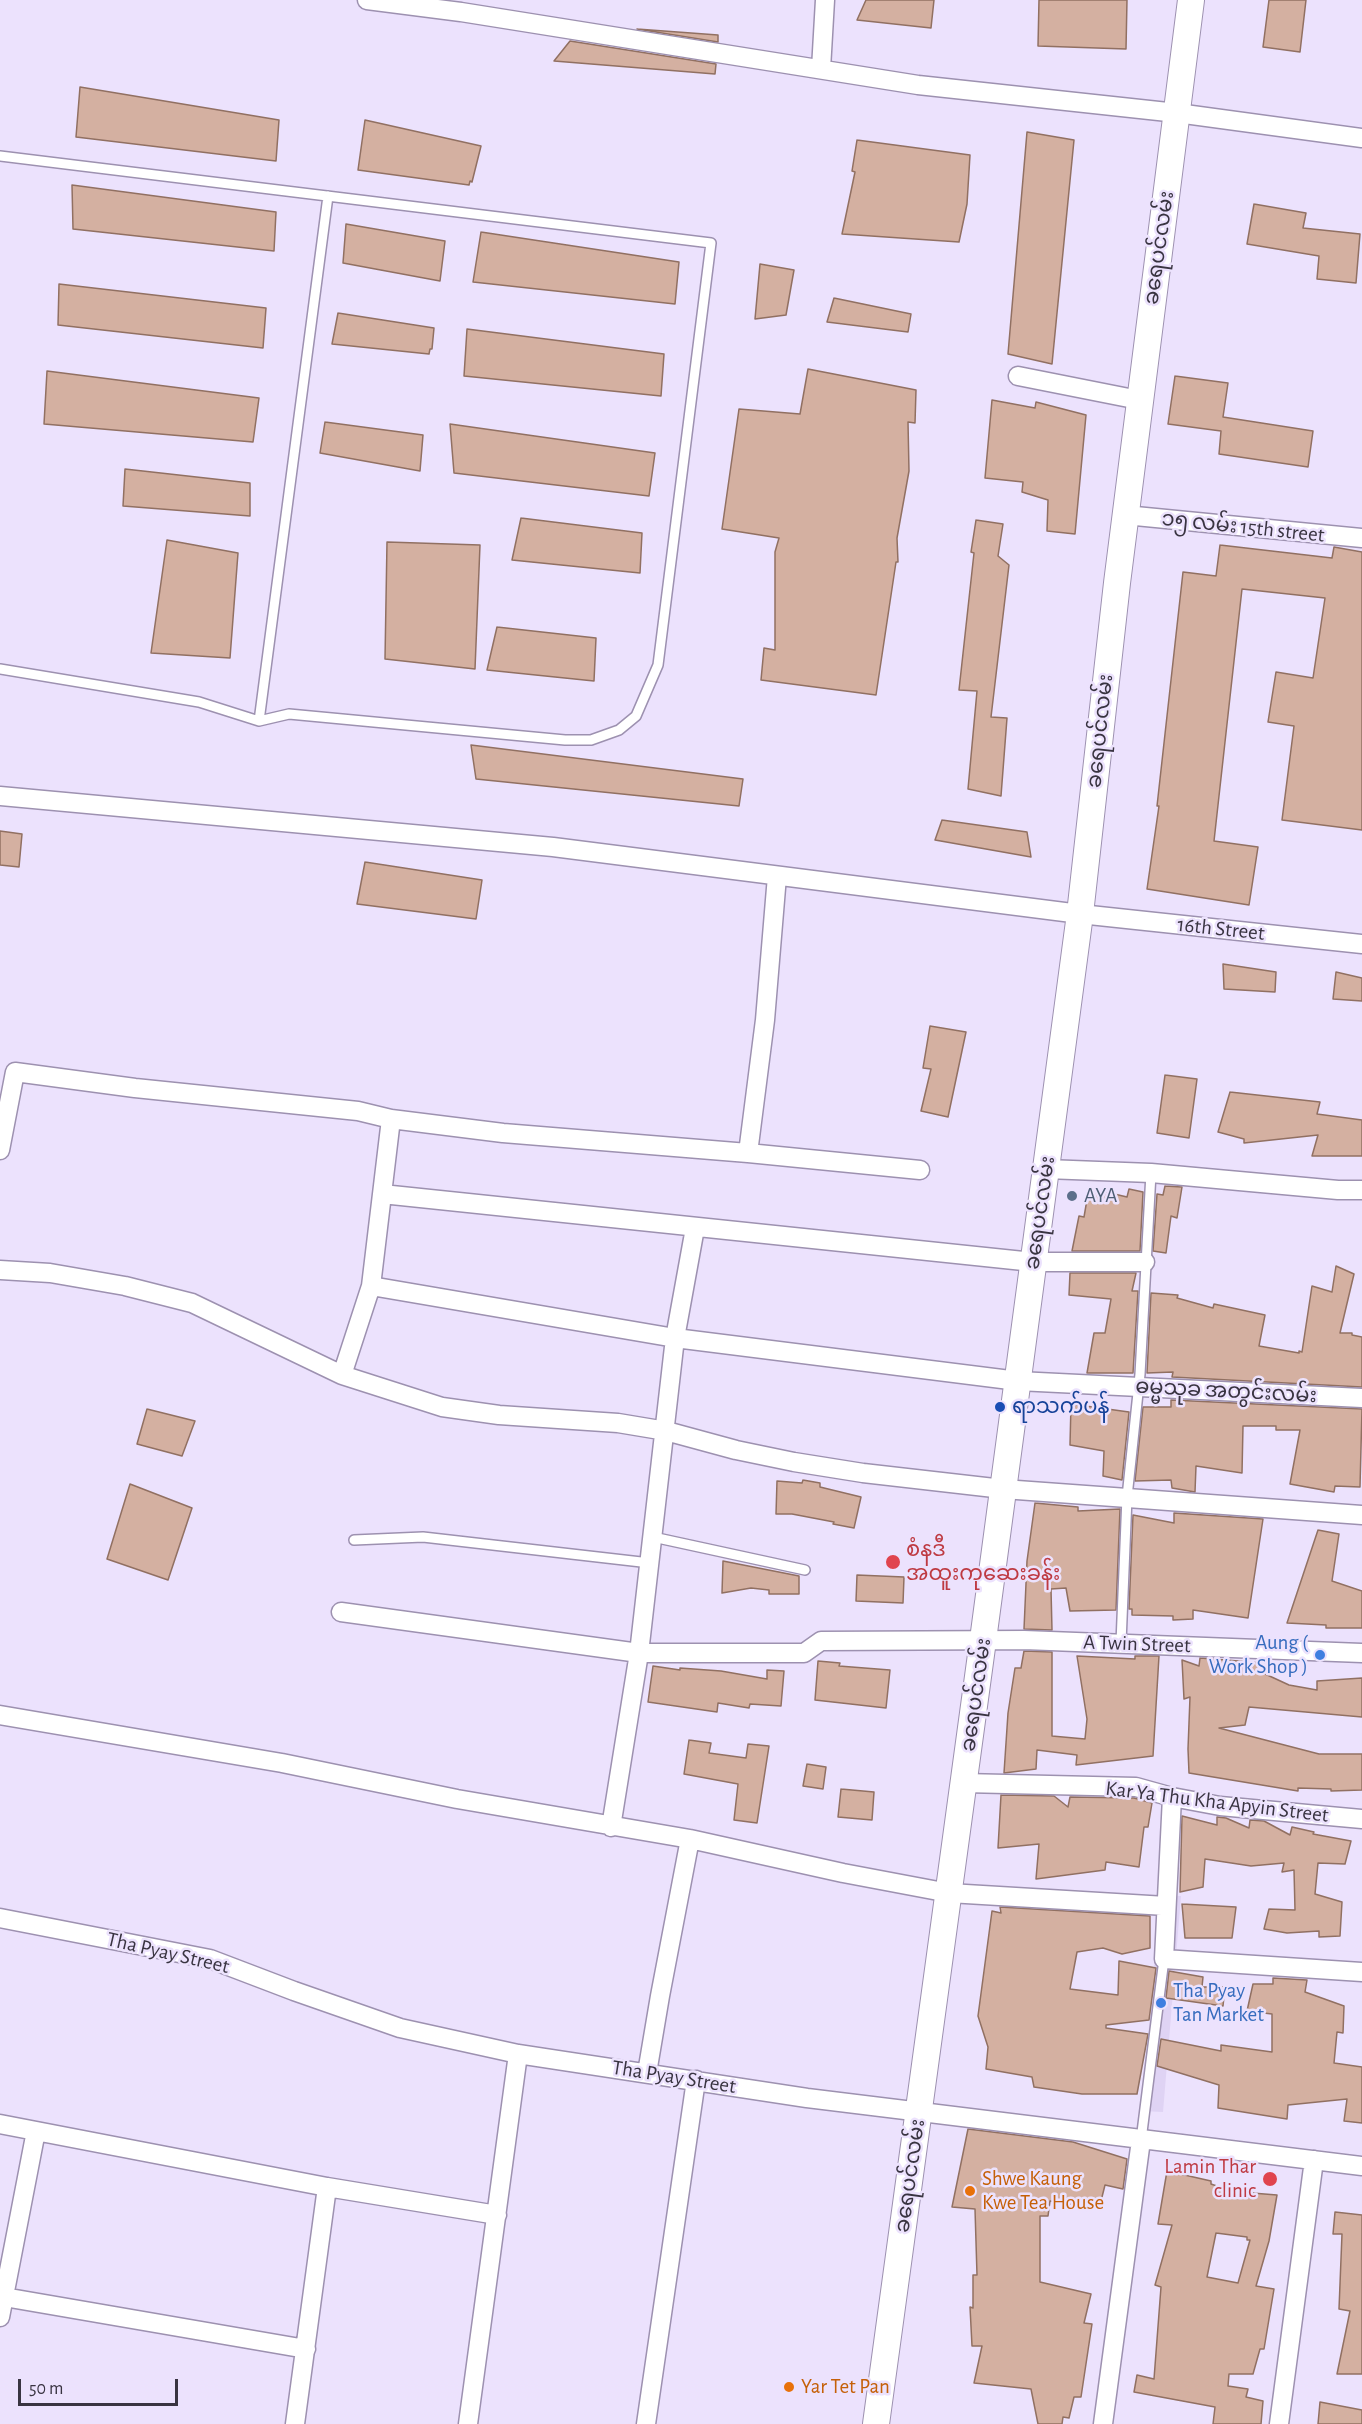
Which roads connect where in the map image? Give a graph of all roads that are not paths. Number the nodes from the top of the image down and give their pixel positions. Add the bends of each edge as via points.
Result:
1 (366, 0) edge
2 (825, 0) edge
3 (1191, 0) edge
4 (821, 69) junction
5 (1177, 112) junction
6 (1362, 138) edge
7 (0, 156) edge
8 (328, 196) junction
9 (1018, 376) dead end
10 (1139, 400) junction
11 (1125, 515) junction
12 (1362, 538) edge
13 (0, 669) edge
14 (259, 721) junction
15 (0, 796) edge
16 (777, 876) junction
17 (1080, 914) junction
18 (1362, 944) edge
19 (8, 1071) edge
20 (391, 1119) junction
21 (0, 1150) edge
22 (748, 1153) junction
23 (1046, 1169) junction
24 (920, 1170) dead end
25 (1150, 1173) junction
26 (1362, 1190) edge
27 (382, 1194) junction
28 (695, 1228) junction
29 (1033, 1262) junction
30 (1145, 1263) junction
31 (0, 1270) edge
32 (371, 1286) junction
33 (675, 1338) junction
34 (342, 1375) junction
35 (1018, 1382) junction
36 (1137, 1386) junction
37 (1362, 1398) edge
38 (666, 1431) junction
39 (1003, 1489) junction
40 (1127, 1497) junction
41 (1362, 1515) edge
42 (653, 1537) junction
43 (354, 1540) dead end
44 (650, 1563) junction
45 (805, 1570) dead end
46 (341, 1612) dead end
47 (983, 1640) junction
48 (1121, 1643) junction
49 (639, 1653) junction
50 (1362, 1653) edge
51 (0, 1715) edge
52 (963, 1783) junction
53 (1172, 1797) junction
54 (1362, 1819) edge
55 (611, 1827) junction
56 (690, 1839) junction
57 (949, 1893) junction
58 (1166, 1906) junction
59 (0, 1918) edge
60 (1164, 1959) junction
61 (1362, 1972) edge
62 (518, 2054) junction
63 (647, 2073) junction
64 (696, 2080) junction
65 (919, 2110) junction
66 (0, 2124) edge
67 (36, 2131) junction
68 (1141, 2140) junction
69 (1314, 2160) junction
70 (1362, 2166) edge
71 (327, 2187) junction
72 (497, 2215) junction
73 (4, 2297) junction
74 (0, 2318) edge
75 (306, 2349) junction
76 (295, 2424) edge
77 (468, 2424) edge
78 (646, 2424) edge
79 (876, 2424) edge
80 (1103, 2424) edge
81 (1279, 2424) edge

1 - 4 street
2 - 4 street
3 - 5 main road, ခရေပင်လမ်း
4 - 5 street via 918,85
5 - 6 street
5 - 10 main road, ခရေပင်လမ်း
7 - 8 lane
8 - 14 lane
8 - 14 lane via 711,243 658,665 636,716 619,730 591,740 289,714
9 - 10 street
10 - 11 main road, ခရေပင်လမ်း
11 - 12 street, ၁၅ လမ်း 15th street
11 - 17 main road, ခရေပင်လမ်း
13 - 14 lane via 199,702
15 - 16 street, 16th Street via 554,847
16 - 17 street, 16th Street
16 - 22 street via 765,1020
17 - 18 street, 16th Street
17 - 23 main road, ခရေပင်လမ်း
19 - 20 street via 358,1111
19 - 21 street
20 - 22 street via 502,1133
20 - 27 street
22 - 24 street
23 - 25 street
23 - 29 main road, ခရေပင်လမ်း
25 - 26 street
25 - 30 lane
27 - 28 street
27 - 32 street
28 - 29 street
28 - 33 street
29 - 30 street
29 - 35 main road, ခရေပင်လမ်း
30 - 36 lane
31 - 34 street via 50,1273 125,1286 192,1304
32 - 33 street, ဓမ္မသုခ အတွင်းလမ်း
32 - 34 street
33 - 35 street, ဓမ္မသုခ အတွင်းလမ်း
33 - 38 street
34 - 38 street via 442,1407
35 - 36 street, ဓမ္မသုခ အတွင်းလမ်း
35 - 39 main road, ခရေပင်လမ်း
36 - 37 street, ဓမ္မသုခ အတွင်းလမ်း
36 - 40 lane
38 - 39 street via 794,1462
38 - 42 street
39 - 40 street
39 - 47 main road, ခရေပင်လမ်း
40 - 41 street
40 - 48 lane
42 - 44 street
42 - 45 lane
43 - 44 lane via 423,1537
44 - 49 street
46 - 49 street, A Twin Street
47 - 48 street, A Twin Street
47 - 49 street, A Twin Street via 820,1641 804,1653
47 - 52 main road, ခရေပင်လမ်း
48 - 50 street, A Twin Street
49 - 55 street
51 - 55 street via 282,1763
52 - 53 street, Kar Ya Thu Kha Apyin Street via 1136,1787
52 - 57 main road, ခရေပင်လမ်း
53 - 54 street, Kar Ya Thu Kha Apyin Street via 1220,1806
53 - 58 street
55 - 56 street
56 - 57 street
56 - 63 street
57 - 58 street
57 - 65 main road, ခရေပင်လမ်း
58 - 60 street
59 - 62 street, Tha Pyay Street via 210,1959 400,2028
60 - 61 street
60 - 68 lane
62 - 63 street, Tha Pyay Street
62 - 72 street
63 - 64 street, Tha Pyay Street
64 - 65 street, Tha Pyay Street via 807,2098
64 - 78 street
65 - 68 street, Tha Pyay Street
65 - 79 main road, ခရေပင်လမ်း
66 - 67 street
67 - 71 street
67 - 73 street
68 - 69 street, Tha Pyay Street
68 - 80 street
69 - 70 street, Tha Pyay Street
69 - 81 street
71 - 72 street
71 - 75 street
72 - 77 street
73 - 74 street
73 - 75 street
75 - 76 street

